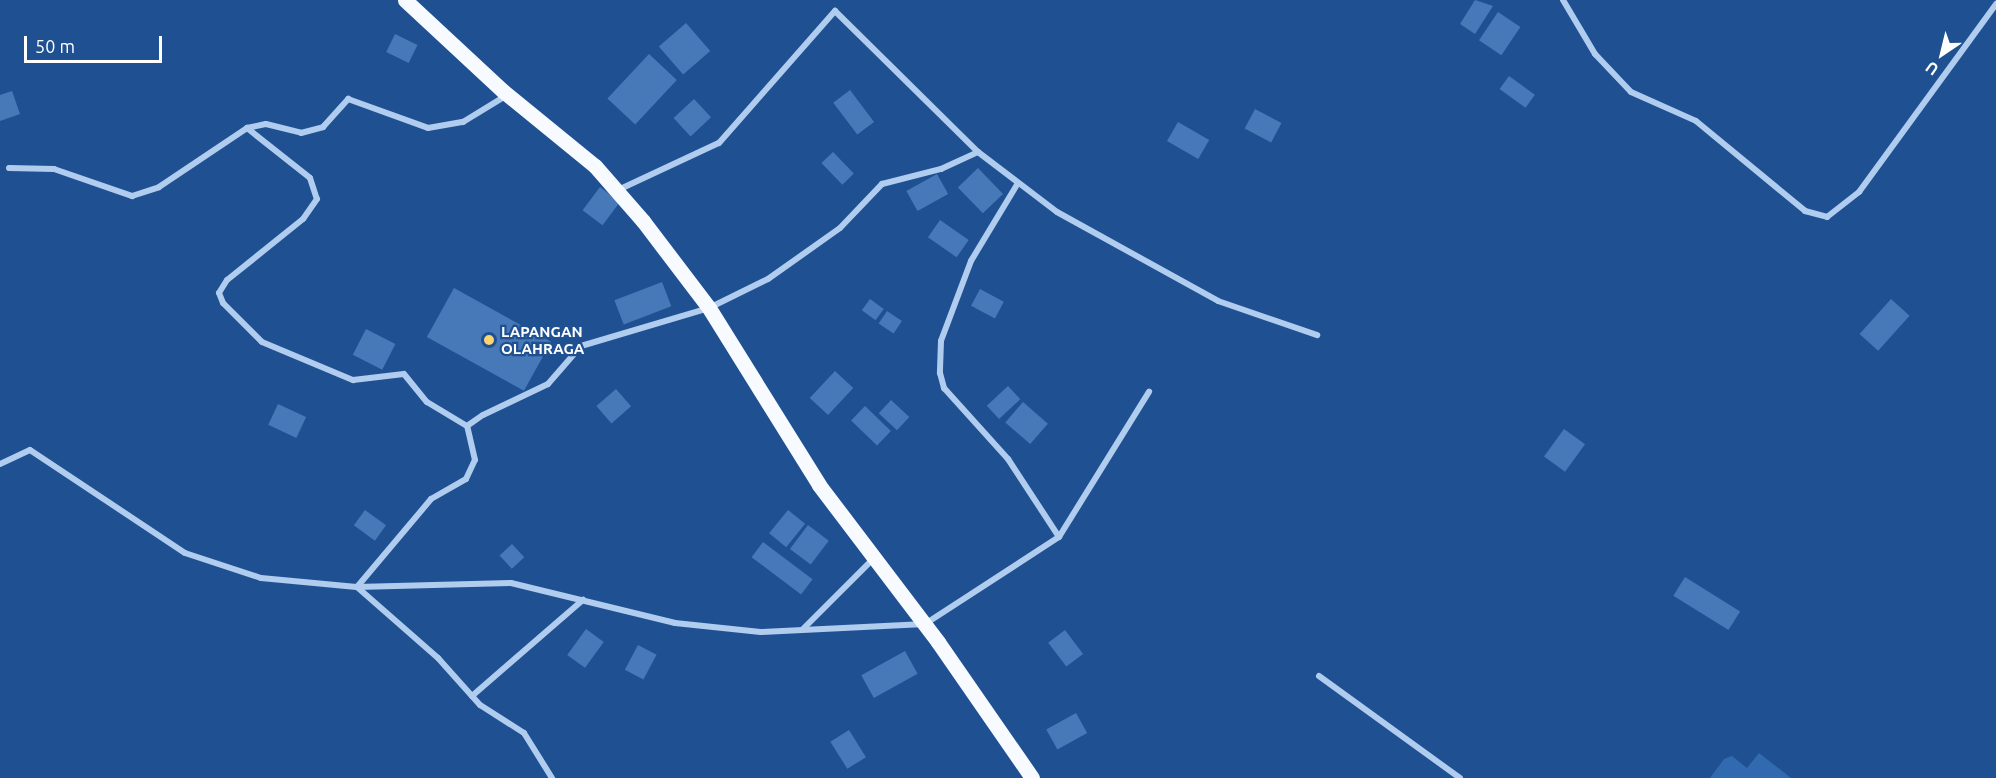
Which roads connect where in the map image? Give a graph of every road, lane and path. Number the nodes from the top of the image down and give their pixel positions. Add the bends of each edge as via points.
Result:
1 (405, 0) edge
2 (1563, 0) edge
3 (1996, 4) edge
4 (507, 95) junction
5 (247, 128) junction
6 (978, 152) junction
7 (9, 168) dead end
8 (1018, 183) junction
9 (618, 191) junction
10 (708, 308) junction
11 (1317, 335) dead end
12 (1149, 392) dead end
13 (467, 426) junction
14 (0, 464) edge
15 (1059, 537) junction
16 (874, 558) junction
17 (357, 587) junction
18 (583, 600) junction
19 (925, 624) junction
20 (802, 629) junction
21 (1319, 675) dead end
22 (472, 696) junction
23 (552, 778) edge
24 (1032, 778) edge
25 (1460, 778) edge

1 - 4 main road
2 - 3 street via 1595,54 1631,92 1696,121 1805,211 1827,217 1859,192
4 - 5 street via 447,127 401,122 348,99 330,123 313,132 266,124
4 - 9 main road
5 - 7 street via 179,176 132,196 54,169
5 - 13 street via 310,178 317,199 303,219 227,280 219,293 223,303 262,342 353,380 404,374 427,402
6 - 8 street
6 - 9 street via 835,11 718,143
6 - 10 street via 942,169 882,184 840,228 792,265
8 - 11 street via 1218,301
8 - 15 street via 971,261 941,341 940,374 944,388 1008,459
9 - 10 main road
10 - 13 street via 581,346 548,384 495,406
10 - 16 main road via 819,485
12 - 15 street
13 - 17 street via 475,460 466,479 424,506
14 - 17 street via 30,450 132,523 219,567 261,578
15 - 19 street
16 - 19 main road
16 - 20 street
17 - 18 street via 511,583
17 - 22 street via 425,645
18 - 20 street via 675,623 762,632
18 - 22 street
19 - 20 street
19 - 24 main road
21 - 25 street
22 - 23 street via 535,744

